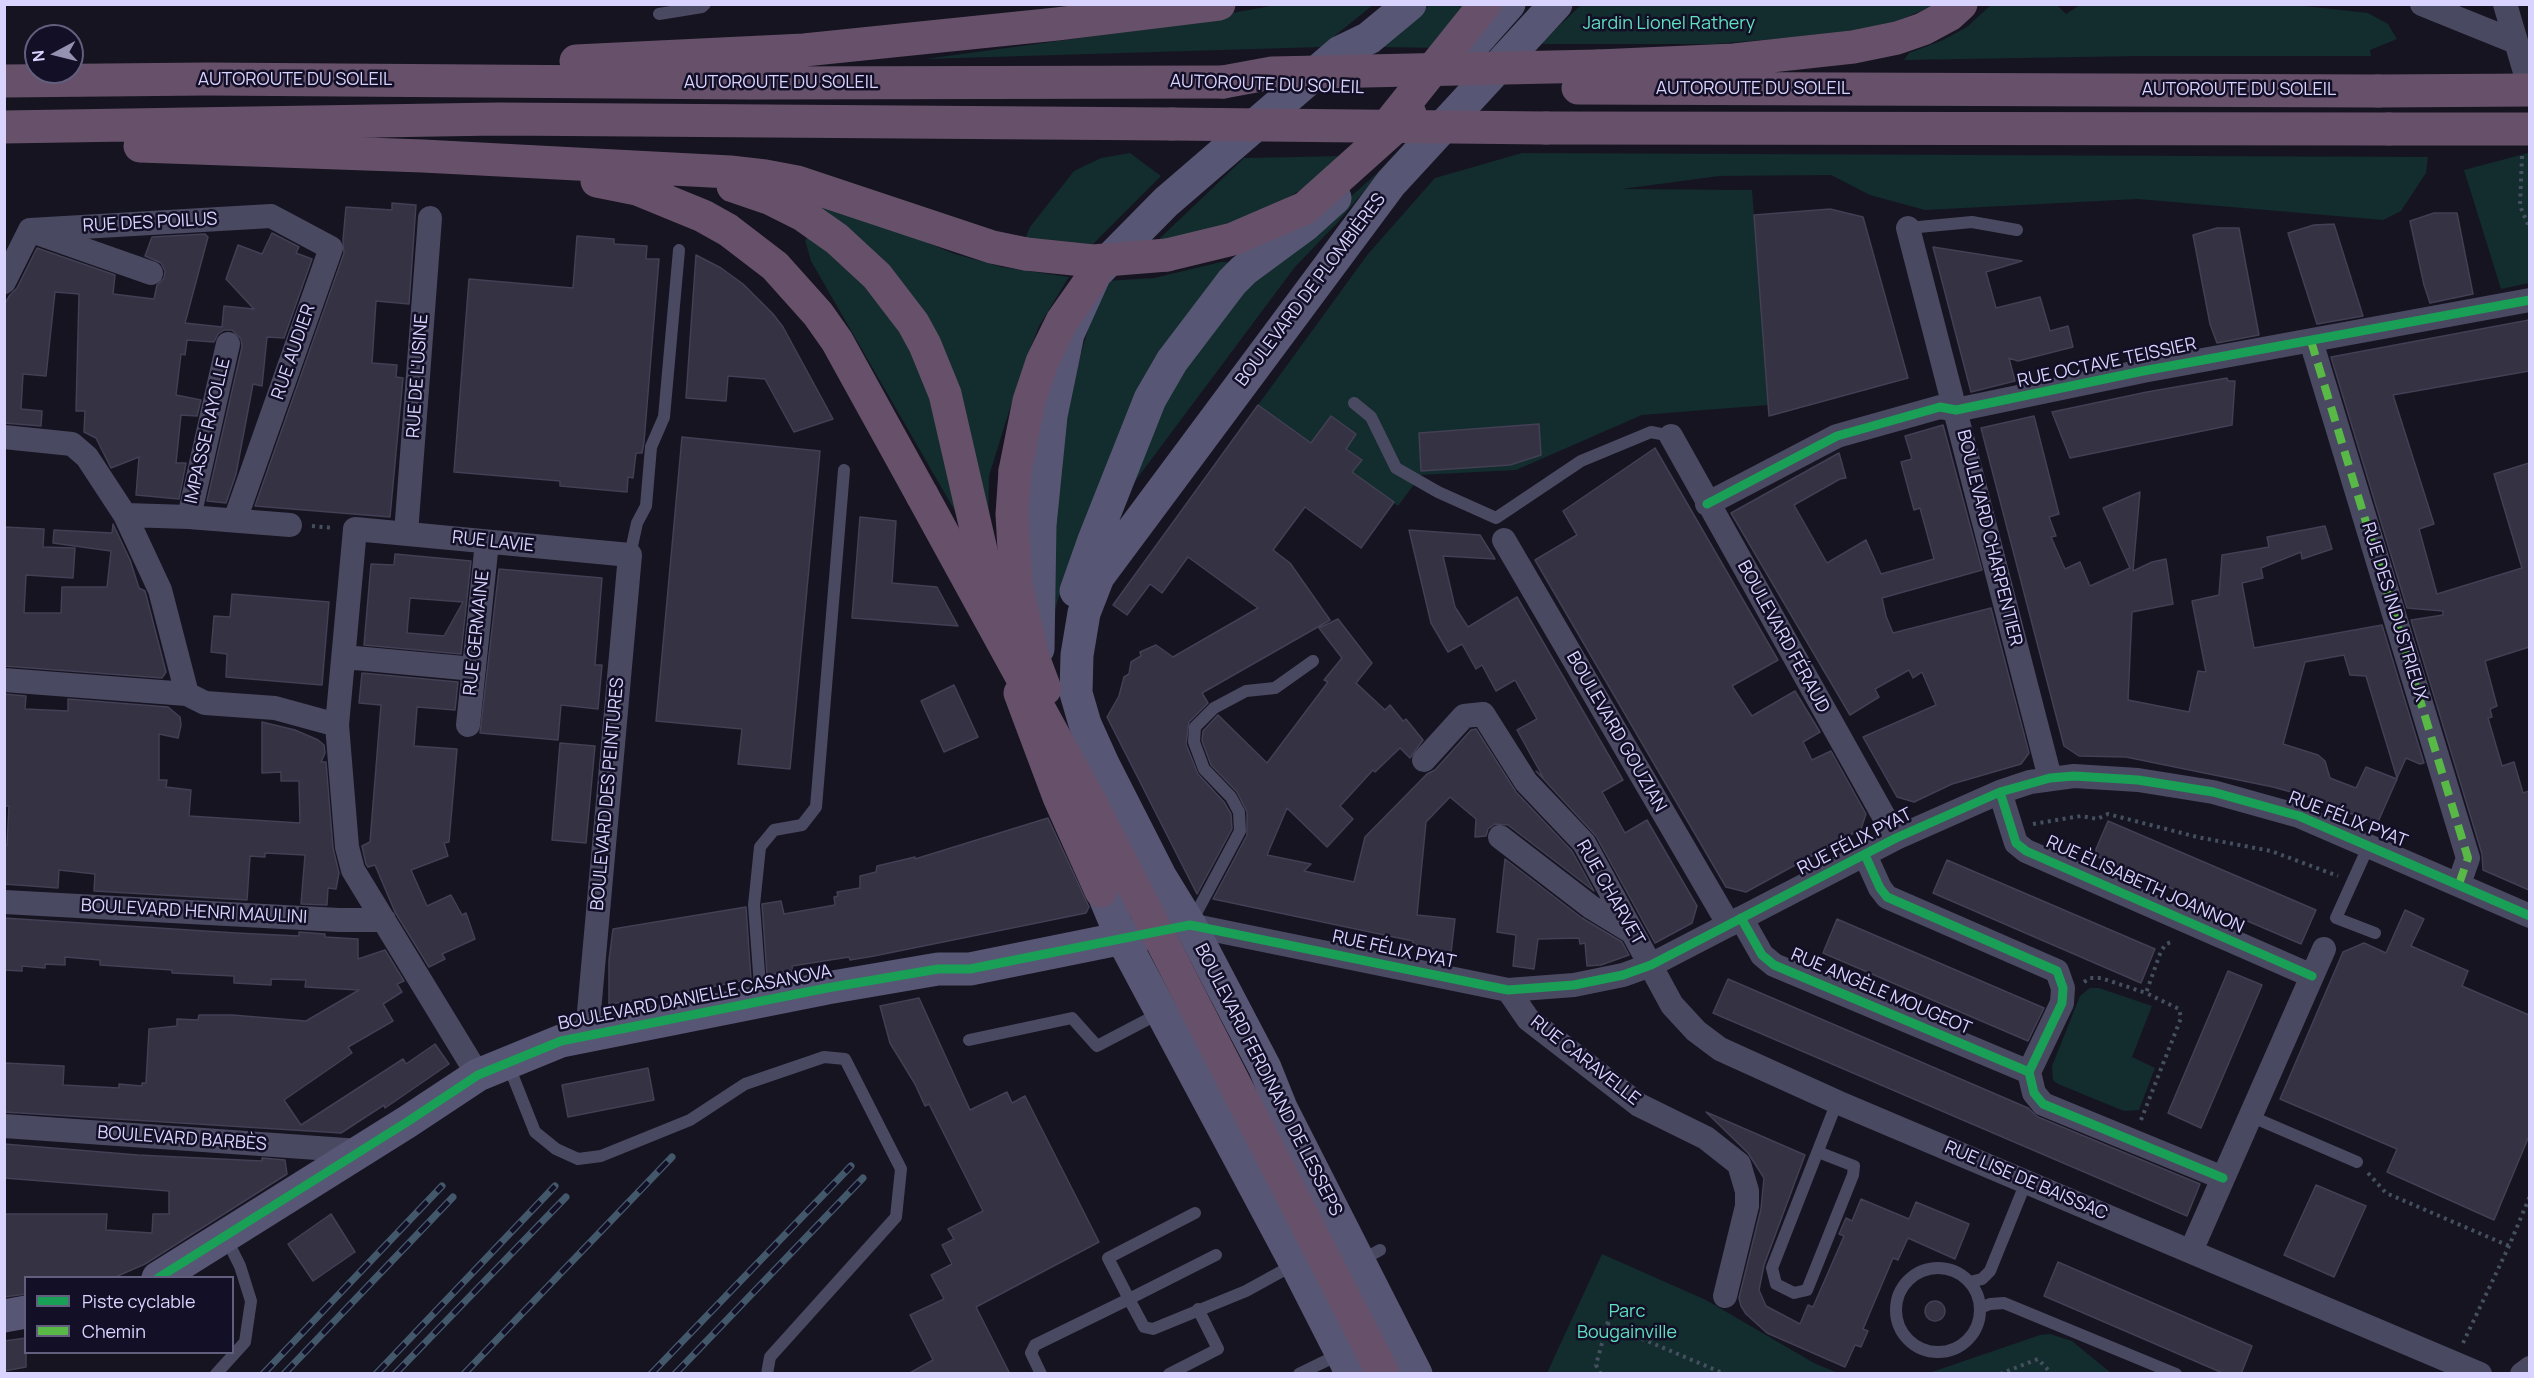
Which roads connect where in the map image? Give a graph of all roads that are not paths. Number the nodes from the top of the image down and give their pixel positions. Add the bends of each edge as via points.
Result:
1 (705, 4) edge
2 (1219, 4) edge
3 (1388, 4) edge
4 (1410, 4) edge
5 (1485, 4) edge
6 (1509, 4) edge
7 (1556, 4) edge
8 (1961, 4) edge
9 (2422, 4) edge
10 (2505, 4) edge
11 (659, 14) dead end
12 (2516, 42) junction
13 (1340, 52) junction
14 (1588, 77) junction
15 (207, 80) junction
16 (4, 81) edge
17 (2529, 90) edge
18 (1410, 114) junction
19 (4, 127) edge
20 (2529, 129) edge
21 (4, 141) edge
22 (423, 156) junction
23 (1363, 157) junction
24 (649, 167) junction
25 (271, 216) joint
26 (430, 218) dead end
27 (1908, 228) joint
28 (30, 230) junction
29 (2017, 230) dead end
30 (679, 250) dead end
31 (151, 273) dead end
32 (1095, 274) junction
33 (4, 282) edge
34 (2529, 300) edge
35 (2312, 340) junction
36 (228, 344) dead end
37 (1354, 403) dead end
38 (1956, 410) junction
39 (1671, 436) joint
40 (4, 437) edge
41 (844, 470) dead end
42 (1707, 504) junction
43 (124, 516) junction
44 (189, 517) junction
45 (235, 520) junction
46 (290, 525) road end
47 (406, 533) junction
48 (1504, 540) dead end
49 (487, 542) junction
50 (630, 555) junction
51 (344, 657) junction
52 (1313, 661) dead end
53 (474, 669) junction
54 (4, 680) edge
55 (1076, 693) junction
56 (187, 694) junction
57 (337, 725) junction
58 (468, 725) dead end
59 (1424, 760) dead end
60 (2050, 778) junction
61 (2000, 792) junction
62 (1093, 807) junction
63 (1500, 837) dead end
64 (1896, 838) junction
65 (2369, 845) junction
66 (1865, 855) junction
67 (2459, 884) junction
68 (1101, 891) junction
69 (4, 902) edge
70 (2529, 916) edge
71 (384, 920) junction
72 (1735, 921) junction
73 (1179, 927) junction
74 (1632, 932) junction
75 (2375, 933) dead end
76 (1122, 938) junction
77 (2324, 949) dead end
78 (1651, 965) junction
79 (2312, 976) junction
80 (1508, 990) junction
81 (761, 1001) junction
82 (1161, 1012) junction
83 (1222, 1024) junction
84 (587, 1034) junction
85 (969, 1040) dead end
86 (1179, 1046) junction
87 (493, 1068) junction
88 (2029, 1072) junction
89 (1837, 1102) junction
90 (1281, 1108) junction
91 (2250, 1116) junction
92 (4, 1126) edge
93 (360, 1151) junction
94 (1818, 1152) junction
95 (2357, 1162) road end
96 (2223, 1178) junction
97 (2026, 1182) junction
98 (1195, 1213) dead end
99 (225, 1235) junction
100 (2191, 1251) junction
101 (1216, 1255) dead end
102 (1296, 1264) junction
103 (161, 1276) edge
104 (1970, 1282) junction
105 (1725, 1296) dead end
106 (1130, 1299) junction
107 (1980, 1308) junction
108 (1198, 1309) junction
109 (24, 1312) edge
110 (4, 1316) edge
111 (1354, 1357) edge
112 (2442, 1364) edge
113 (2529, 1368) edge
114 (216, 1374) edge
115 (767, 1374) edge
116 (1041, 1374) edge
117 (1169, 1374) edge
118 (1299, 1374) edge
119 (1383, 1374) edge
120 (1416, 1374) edge
121 (2176, 1374) edge
122 (2480, 1374) edge
123 (2522, 1374) edge

1 - 11 lane
2 - 15 highway via 804,50
3 - 13 street
4 - 13 street via 1369,38
5 - 23 highway
6 - 18 street, BOULEVARD FERDINAND DE LESSEPS
7 - 55 street, BOULEVARD DE PLOMBIÈRES via 1391,183 1098,577 1084,613
8 - 14 highway via 1923,28 1853,47
9 - 12 street
10 - 12 street
12 - 17 street
13 - 32 street via 1166,202
14 - 15 highway, AUTOROUTE DU SOLEIL, bridge via 1272,88 1222,82
14 - 17 highway, AUTOROUTE DU SOLEIL, bridge via 2378,91
15 - 16 highway, AUTOROUTE DU SOLEIL
18 - 23 highway
18 - 55 street, BOULEVARD FERDINAND DE LESSEPS via 1351,183 1232,282 1150,399 1072,602 1068,667
19 - 20 highway, AUTOROUTE DU SOLEIL, bridge via 499,119 1546,128
21 - 22 highway
22 - 24 highway
22 - 62 highway, bridge via 637,189 703,216 775,266 837,341
23 - 24 highway, bridge via 1305,208 1283,219 1218,244 1143,259 1093,261 992,247 796,182 730,172
24 - 68 highway via 732,186 803,215 878,276 913,323 945,394 994,609 1030,724
25 - 28 street, RUE DES POILUS
25 - 45 street, RUE AUDIER via 331,248
26 - 47 street, RUE DE L'USINE
27 - 29 lane via 1972,222
27 - 38 street, BOULEVARD CHARPENTIER
28 - 31 street
28 - 33 street
30 - 50 lane via 664,417 651,447 646,506
32 - 62 highway, bridge via 1062,321 1042,362 1029,401 1012,490 1012,540 1023,620 1041,679
32 - 68 street via 1068,334 1055,391 1047,446 1037,636 1042,694 1056,765
34 - 35 street, RUE OCTAVE TEISSIER
35 - 38 street, RUE OCTAVE TEISSIER
35 - 67 street, RUE DES INDUSTRIEUX via 2468,858
36 - 44 street, IMPASSE RAYOLLE
37 - 39 lane via 1371,417 1396,468 1496,518 1581,461 1651,432
38 - 42 street, RUE OCTAVE TEISSIER via 1940,407 1836,436
38 - 60 street, BOULEVARD CHARPENTIER
39 - 42 street, BOULEVARD FÉRAUD
40 - 43 street via 72,444 87,457
41 - 81 lane via 816,807 802,825 774,830 760,847 754,905
42 - 64 street, BOULEVARD FÉRAUD
43 - 44 street
43 - 56 street via 160,590
44 - 45 street
45 - 46 street
47 - 49 street, RUE LAVIE
47 - 51 street, RUE LAVIE via 355,529
48 - 72 street, BOULEVARD GOUZIAN
49 - 50 street, RUE LAVIE
49 - 53 street, RUE GERMAINE
50 - 84 street, BOULEVARD DES PEINTURES
51 - 53 street
51 - 57 street
52 - 73 lane via 1275,688 1246,691 1214,708 1195,727 1194,742 1204,770 1239,812 1240,831
53 - 58 street, RUE GERMAINE
54 - 56 street
55 - 73 street, BOULEVARD FERDINAND DE LESSEPS via 1085,724 1160,876
56 - 57 street via 205,704 275,708
57 - 71 street via 347,847 353,870
59 - 74 street, RUE CHARVET via 1464,716 1483,714 1526,783 1584,843
60 - 61 street, RUE FÉLIX PYAT
60 - 65 street, RUE FÉLIX PYAT via 2138,780 2213,792 2299,816
61 - 64 street, RUE FÉLIX PYAT
61 - 79 street, RUE ÈLISABETH JOANNON via 2016,843 2026,851
62 - 111 highway, bridge
63 - 74 street via 1591,908
64 - 66 street, RUE FÉLIX PYAT
65 - 67 street, RUE FÉLIX PYAT
65 - 75 lane via 2336,918
66 - 72 street, RUE FÉLIX PYAT
66 - 88 street via 1887,897 2057,971 2063,988 2062,1003
67 - 70 street, RUE FÉLIX PYAT
68 - 76 street
69 - 71 street, BOULEVARD HENRI MAULINI
71 - 87 street
72 - 78 street, RUE FÉLIX PYAT
72 - 88 street, RUE ANGÈLE MOUGEOT via 1774,965
73 - 76 street, BOULEVARD DANIELLE CASANOVA
73 - 80 street, RUE FÉLIX PYAT
73 - 83 street
73 - 90 street, BOULEVARD FERDINAND DE LESSEPS via 1265,1068
74 - 78 street, RUE CHARVET
76 - 81 street, BOULEVARD DANIELLE CASANOVA via 970,969 938,969
76 - 82 street
77 - 79 street
78 - 80 street, RUE FÉLIX PYAT via 1574,985
78 - 89 street, RUE LISE DE BAISSAC via 1672,1005 1720,1049
79 - 91 street
80 - 105 street, RUE CARAVELLE via 1528,1019 1639,1105 1706,1138 1738,1164 1748,1191 1747,1206
81 - 84 street, BOULEVARD DANIELLE CASANOVA
82 - 85 lane via 1097,1046 1072,1018
82 - 86 street
83 - 86 street via 1210,1026
83 - 90 street via 1253,1074
84 - 87 street, BOULEVARD DANIELLE CASANOVA
86 - 102 street
87 - 93 street, BOULEVARD DANIELLE CASANOVA
87 - 115 lane via 535,1132 556,1149 578,1159 601,1156 690,1120 746,1084 824,1057 845,1059 901,1169 896,1217 770,1357
88 - 96 street via 2034,1093 2043,1104
89 - 94 lane
89 - 97 street, RUE LISE DE BAISSAC
90 - 120 street, BOULEVARD FERDINAND DE LESSEPS via 1370,1256
91 - 95 lane
91 - 96 street
92 - 93 street, BOULEVARD BARBÈS
93 - 99 street, BOULEVARD DANIELLE CASANOVA
94 - 94 lane via 1772,1268 1776,1284 1794,1293 1807,1290 1853,1175 1854,1166
96 - 100 street
97 - 100 street, RUE LISE DE BAISSAC
97 - 104 lane via 1990,1271 1982,1279
98 - 106 lane via 1108,1258
99 - 103 street, BOULEVARD DANIELLE CASANOVA
99 - 114 lane via 251,1300 245,1342
100 - 112 street, RUE LISE DE BAISSAC
101 - 106 lane
102 - 108 lane via 1246,1291
102 - 111 street
104 - 107 lane
104 - 107 lane via 1947,1268 1919,1272 1908,1280 1896,1305 1902,1332 1923,1350 1950,1351 1973,1334
106 - 108 lane via 1144,1327 1153,1329
106 - 116 lane via 1035,1345 1031,1353
107 - 121 lane via 2004,1303
108 - 117 lane via 1218,1348
109 - 110 street
111 - 118 lane
111 - 119 highway
112 - 122 street, RUE LISE DE BAISSAC
113 - 123 street

